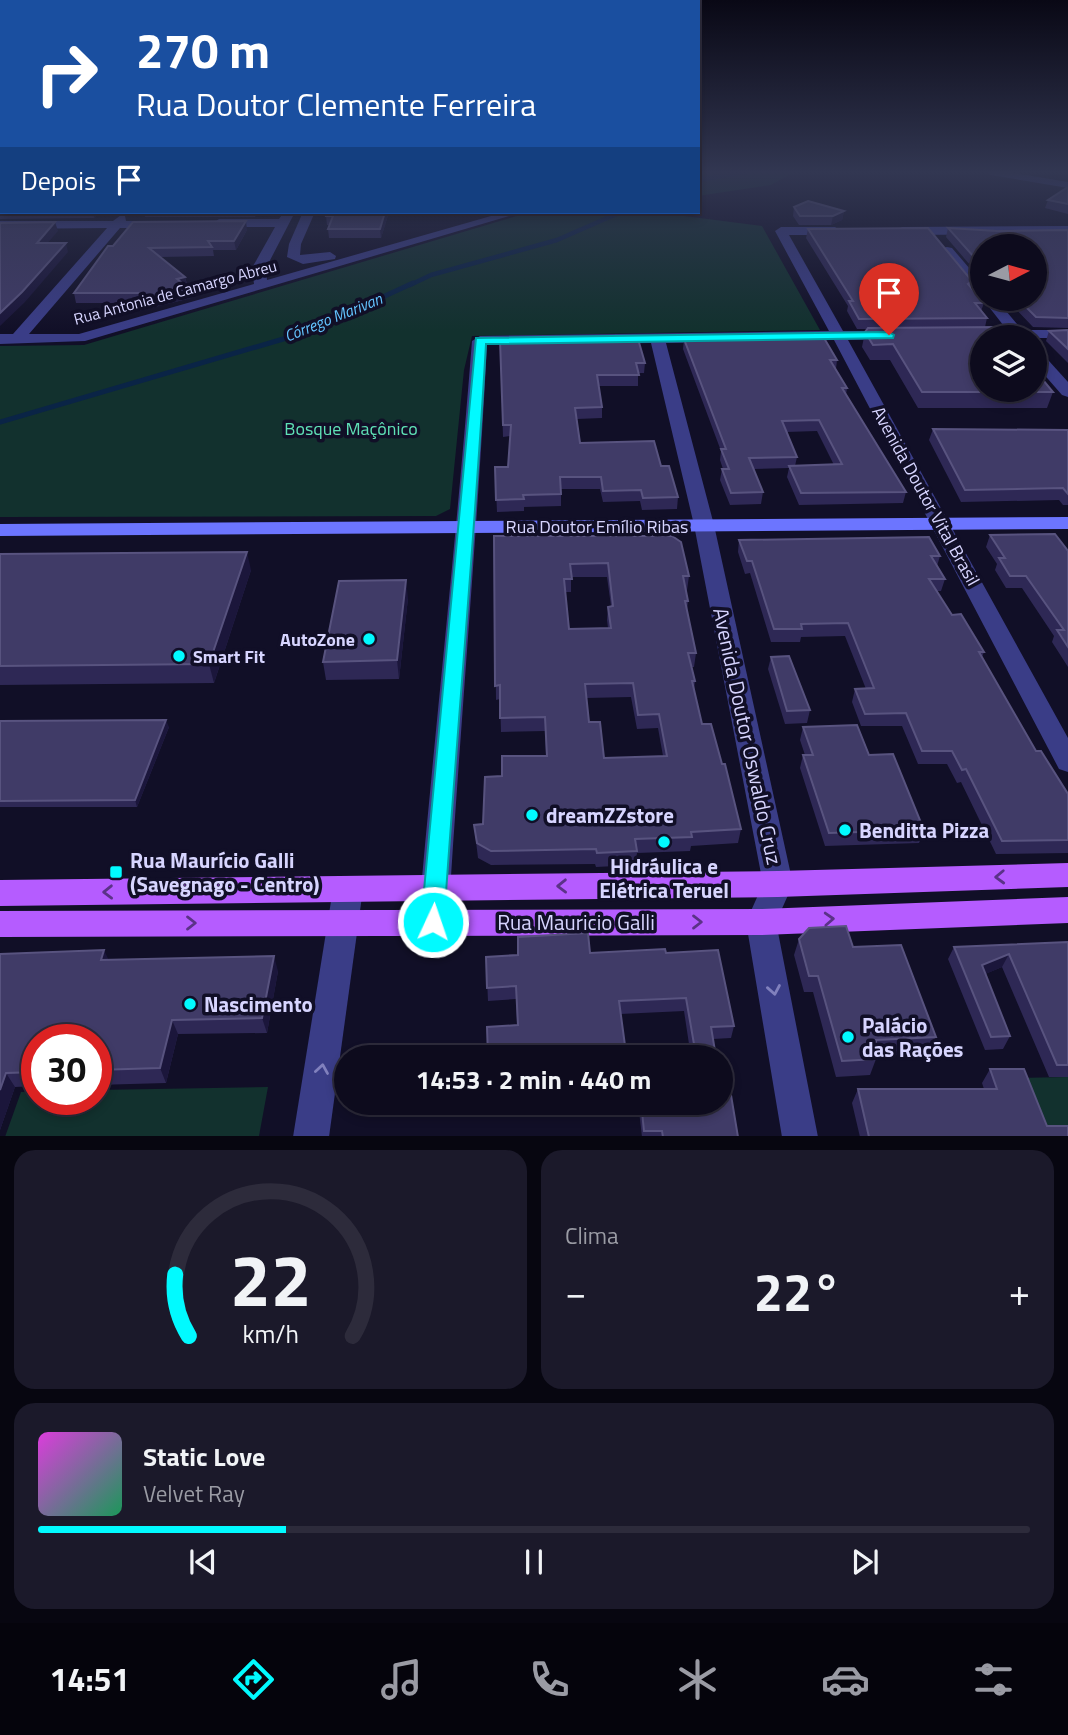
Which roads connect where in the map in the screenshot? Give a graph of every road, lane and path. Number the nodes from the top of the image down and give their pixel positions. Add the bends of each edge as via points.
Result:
1 (116, 225) edge
2 (282, 225) edge
3 (304, 225) edge
4 (435, 225) edge
5 (473, 225) edge
6 (930, 230) junction
7 (1068, 230) edge
8 (849, 231) edge
9 (889, 231) edge
10 (970, 278) edge
11 (261, 287) junction
12 (1068, 334) edge
13 (837, 335) junction
14 (907, 335) edge
15 (962, 335) edge
16 (970, 335) edge
17 (1047, 335) edge
18 (657, 337) junction
19 (0, 339) edge
20 (17, 339) junction
21 (1047, 368) edge
22 (1068, 393) edge
23 (1068, 523) edge
24 (942, 524) junction
25 (705, 525) junction
26 (467, 527) junction
27 (0, 530) edge
28 (1068, 762) edge
29 (1068, 875) edge
30 (778, 884) junction
31 (434, 888) junction
32 (348, 889) junction
33 (0, 893) edge
34 (1068, 910) edge
35 (344, 922) junction
36 (433, 922) junction
37 (761, 922) junction
38 (0, 925) edge
39 (311, 1136) edge
40 (800, 1136) edge

1 - 20 street
2 - 11 street via 259,268
3 - 4 street via 292,253 303,260
5 - 11 street, Rua Antonia de Camargo Abreu
6 - 7 street
6 - 9 street
6 - 10 street
8 - 13 street, Avenida Doutor Vital Brasil via 781,231
11 - 20 street, Rua Antonia de Camargo Abreu via 80,338
12 - 17 street
13 - 14 street
13 - 18 street
13 - 24 street, Avenida Doutor Vital Brasil
15 - 16 street
18 - 25 street, Avenida Doutor Oswaldo Cruz
18 - 26 street via 480,341
19 - 20 street, Rua Antonia de Camargo Abreu
21 - 22 street
23 - 24 street, Rua Doutor Emílio Ribas
24 - 25 street, Rua Doutor Emílio Ribas
24 - 28 street, Avenida Doutor Vital Brasil
25 - 26 street, Rua Doutor Emílio Ribas
25 - 30 street, Avenida Doutor Oswaldo Cruz
26 - 27 street, Rua Doutor Emílio Ribas
26 - 31 street
29 -> 30 main road, Rua Mauricio Galli
30 -> 31 main road, Rua Mauricio Galli
30 - 37 street, Avenida Doutor Oswaldo Cruz
31 - 32 main road, Rua Mauricio Galli
31 - 36 street
32 -> 33 main road, Rua Mauricio Galli
32 - 35 street
37 -> 34 main road, Rua Mauricio Galli
35 - 36 main road, Rua Mauricio Galli
38 -> 35 main road, Rua Mauricio Galli
39 -> 35 street
36 -> 37 main road, Rua Mauricio Galli
37 -> 40 street

